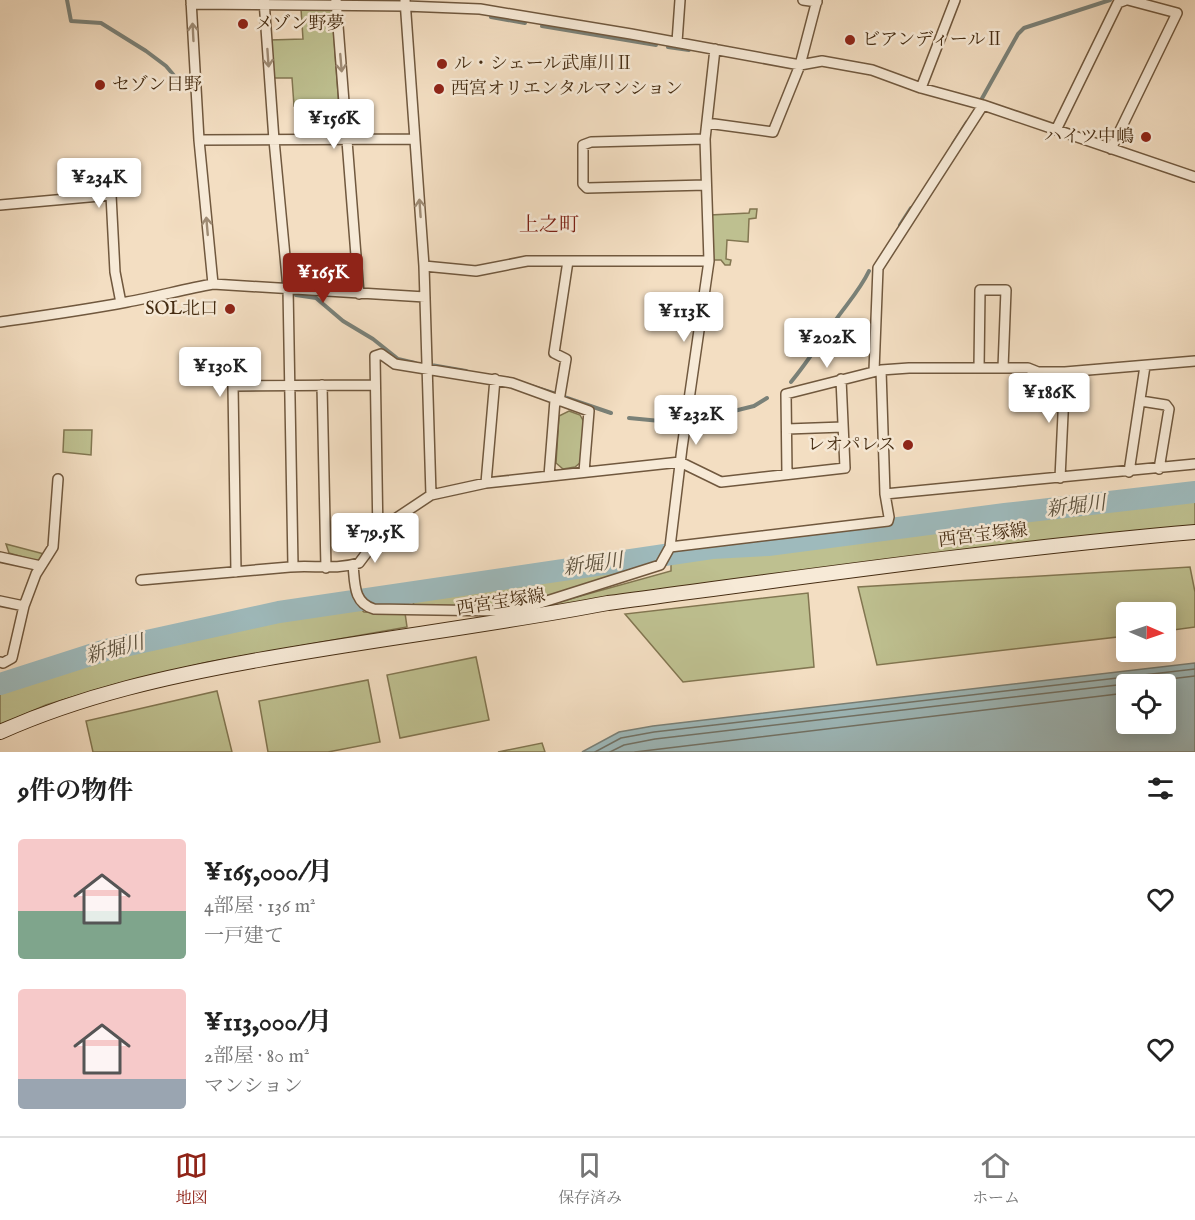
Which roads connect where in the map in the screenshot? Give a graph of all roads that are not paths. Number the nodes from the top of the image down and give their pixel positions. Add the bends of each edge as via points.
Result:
1 (680, 0) edge
2 (803, 0) edge
3 (955, 0) edge
4 (1127, 0) edge
5 (817, 1) edge
6 (191, 2) edge
7 (264, 2) edge
8 (336, 2) edge
9 (405, 3) edge
10 (480, 4) edge
11 (677, 42) junction
12 (715, 49) junction
13 (800, 65) junction
14 (921, 88) junction
15 (983, 105) junction
16 (707, 123) junction
17 (1056, 130) junction
18 (705, 139) junction
19 (199, 140) junction
20 (273, 140) junction
21 (347, 140) junction
22 (415, 140) junction
23 (1111, 149) junction
24 (1195, 177) edge
25 (706, 185) junction
26 (0, 206) edge
27 (568, 261) junction
28 (708, 261) junction
29 (426, 266) junction
30 (213, 284) junction
31 (288, 288) junction
32 (359, 294) junction
33 (425, 297) junction
34 (121, 303) junction
35 (0, 322) edge
36 (1195, 361) edge
37 (1145, 366) junction
38 (979, 368) junction
39 (1004, 368) junction
40 (427, 369) junction
41 (878, 370) junction
42 (1065, 372) junction
43 (495, 379) junction
44 (841, 379) junction
45 (289, 385) junction
46 (322, 385) junction
47 (375, 385) junction
48 (557, 401) junction
49 (1141, 401) junction
50 (843, 427) junction
51 (787, 429) junction
52 (680, 462) junction
53 (1195, 464) edge
54 (1159, 469) junction
55 (584, 472) junction
56 (1129, 472) junction
57 (787, 474) junction
58 (549, 476) junction
59 (1060, 478) junction
60 (58, 479) dead end
61 (486, 483) junction
62 (885, 494) junction
63 (431, 495) junction
64 (1195, 532) edge
65 (378, 537) junction
66 (669, 549) junction
67 (0, 557) edge
68 (353, 565) junction
69 (41, 566) junction
70 (293, 566) junction
71 (326, 568) junction
72 (236, 572) junction
73 (141, 580) dead end
74 (0, 601) edge
75 (24, 606) junction
76 (501, 616) junction
77 (0, 663) edge
78 (0, 732) edge

1 - 11 street
2 - 5 street
3 - 14 street
4 - 17 street via 1118,3
4 - 23 street via 1177,13
5 - 13 street
6 - 7 street
19 -> 6 street
7 - 8 street
7 -> 20 street
8 - 9 street
8 -> 21 street
9 - 10 street
9 - 22 street
10 - 11 street
11 - 12 street
12 - 13 street
12 - 16 street
13 - 14 street via 822,61 872,70
13 - 16 street via 773,132
14 - 15 street
15 - 17 street
15 - 41 street via 878,268
16 - 18 street
17 - 23 street
18 - 25 street
18 - 25 street via 591,142 583,145 583,184 587,188
19 - 20 street
30 -> 19 street
20 - 21 street
20 - 31 street
21 - 22 street
21 - 32 street
29 -> 22 street
23 - 24 street
25 - 28 street
26 - 34 street via 111,195 115,272
27 - 28 street
27 - 29 street via 526,261 476,271
27 - 48 street via 554,353 566,359
28 - 52 street
29 - 33 street
30 - 31 street
30 - 34 street
31 - 32 street
31 - 45 street
32 - 33 street
33 - 40 street
34 - 35 street
36 - 37 street
37 - 42 street
37 - 49 street
38 - 39 street
38 - 39 street via 980,290 1006,290
38 - 41 street
39 - 42 street
40 - 43 street
40 - 47 street via 395,364 381,354 375,356
40 - 63 street
41 - 44 street
41 - 62 street
42 - 59 street
43 - 48 street
43 - 61 street
44 - 50 street
44 - 51 street via 786,394
45 - 46 street
45 - 70 street
45 - 72 street via 233,386
46 - 47 street
46 - 71 street
47 - 65 street
48 - 55 street via 589,411
48 - 58 street
49 - 54 street via 1166,405 1169,409
49 - 56 street
50 - 51 street
50 - 57 street via 845,468
51 - 57 street
52 - 55 street
52 - 57 street via 721,482
52 - 66 street
53 - 54 street
54 - 56 street
55 - 58 street
56 - 59 street
58 - 61 street
59 - 62 street
60 - 69 street via 52,547
61 - 63 street
62 - 66 street via 888,521
63 - 65 street via 389,523
64 - 76 main road, 西宮宝塚線 via 1035,548
65 - 68 street via 359,563
66 - 76 street via 660,565
67 - 69 street
68 - 71 street
68 - 76 street via 356,592 360,600 374,609
69 - 75 street
70 - 71 street
70 - 72 street
72 - 73 street
74 - 75 street
75 - 77 street via 12,658
76 - 78 main road, 西宮宝塚線 via 164,677 49,711

